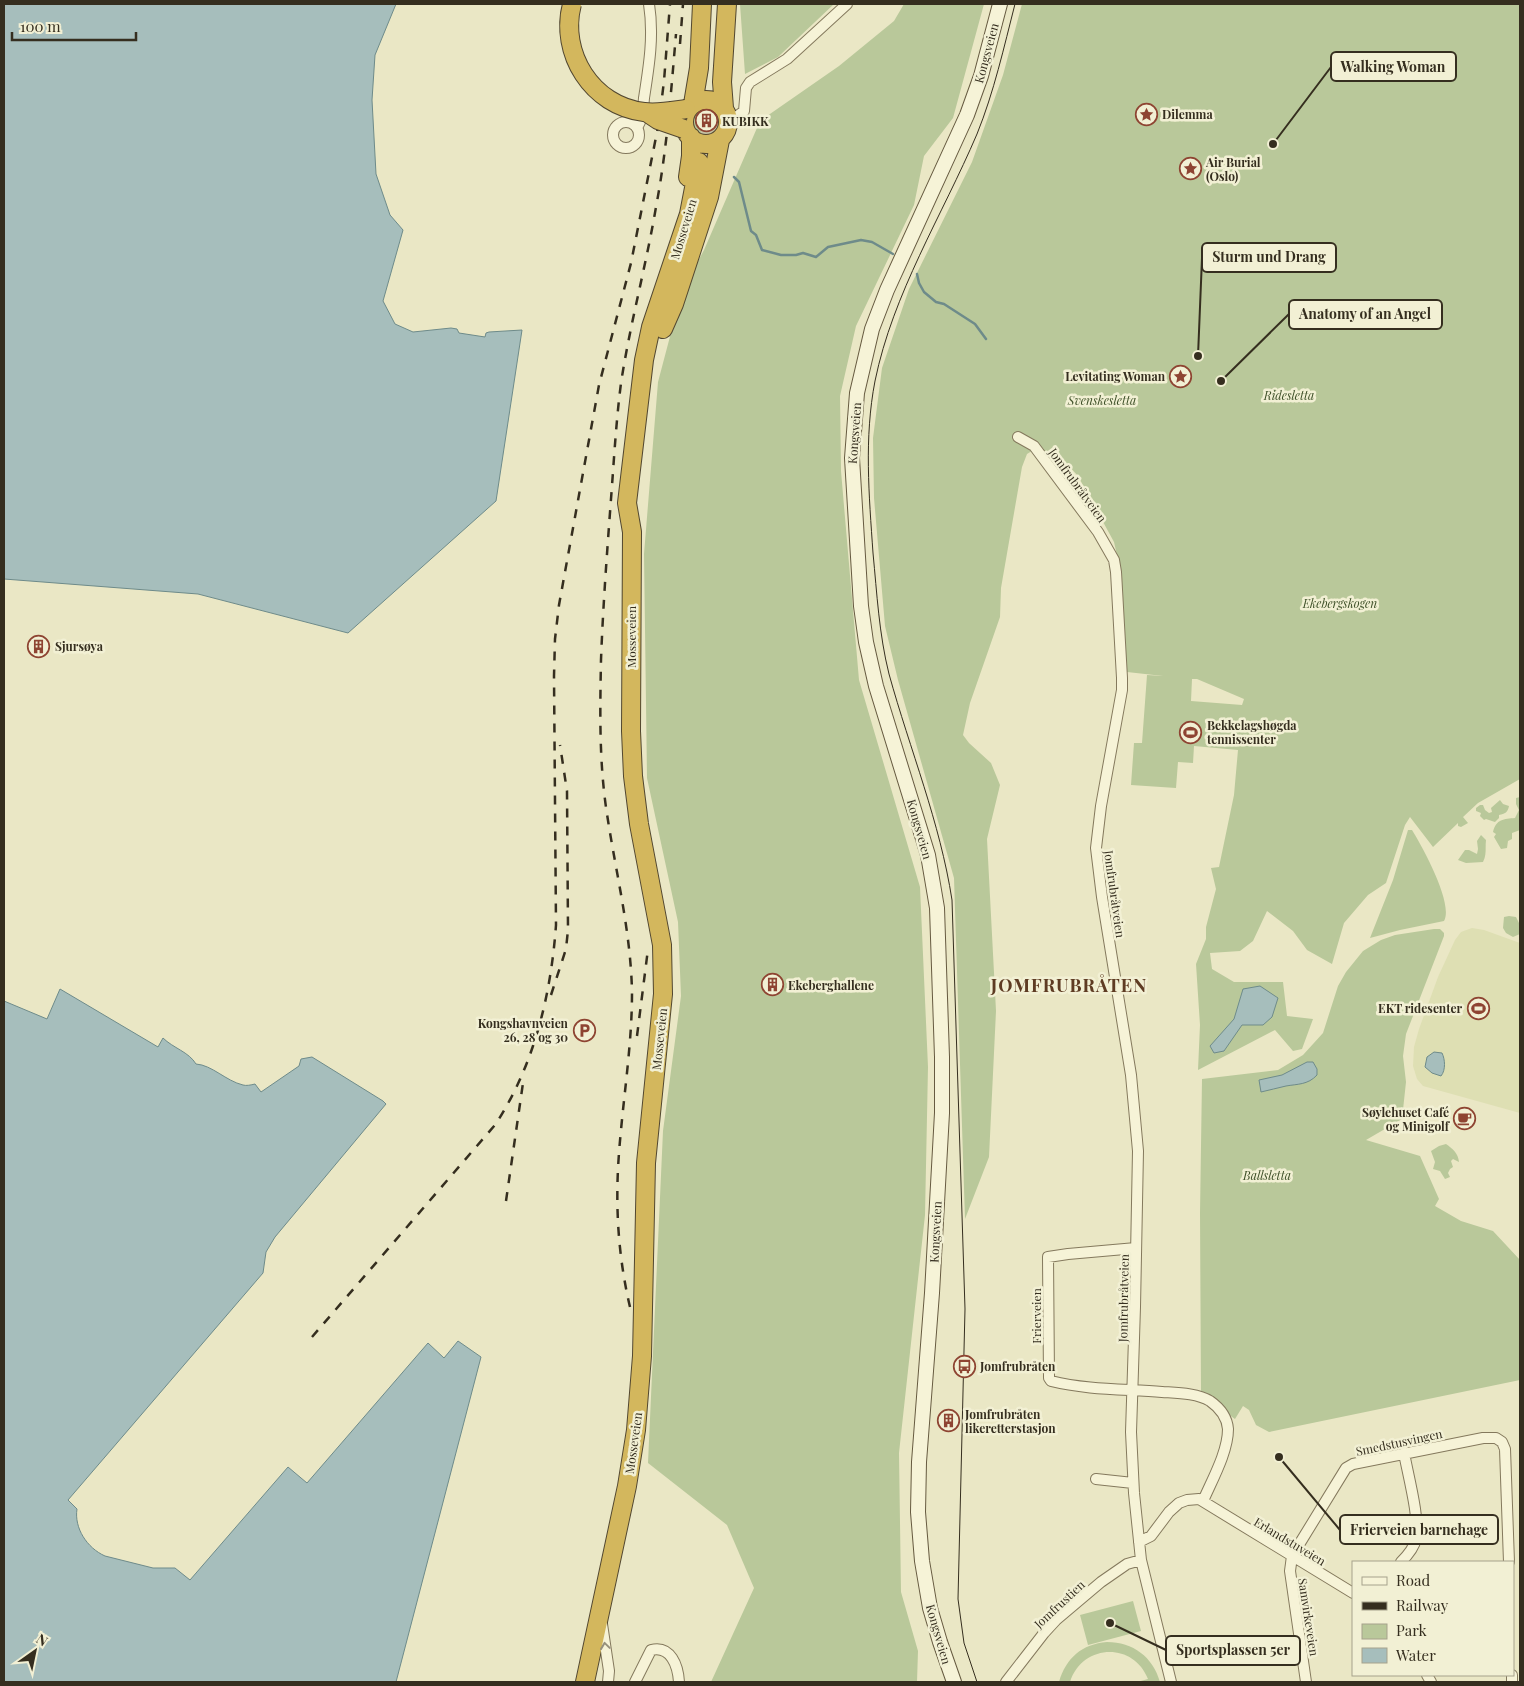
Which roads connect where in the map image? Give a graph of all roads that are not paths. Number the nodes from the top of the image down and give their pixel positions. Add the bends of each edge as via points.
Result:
1 (572, 4) edge
2 (649, 4) edge
3 (702, 4) edge
4 (711, 4) edge
5 (718, 4) edge
6 (727, 4) edge
7 (847, 4) edge
8 (1000, 4) edge
9 (645, 105) junction
10 (689, 107) junction
11 (726, 113) junction
12 (628, 121) junction
13 (637, 128) junction
14 (687, 132) junction
15 (720, 140) junction
16 (703, 162) tunnel mouth
17 (657, 328) junction
18 (1018, 437) dead end
19 (1136, 1248) junction
20 (1133, 1390) junction
21 (1404, 1454) junction
22 (1096, 1479) dead end
23 (1133, 1483) junction
24 (1203, 1501) junction
25 (1139, 1542) junction
26 (614, 1546) junction
27 (1292, 1556) junction
28 (1141, 1560) junction
29 (1402, 1561) edge
30 (1509, 1561) edge
31 (1352, 1592) edge
32 (600, 1610) junction
33 (575, 1682) edge
34 (585, 1682) edge
35 (608, 1682) edge
36 (635, 1682) edge
37 (679, 1682) edge
38 (954, 1682) edge
39 (1006, 1682) edge
40 (1170, 1682) edge
41 (1306, 1682) edge

1 - 9 highway, bridge via 570,38 580,70 592,86 624,107
2 - 9 street via 651,23
3 - 10 highway via 699,68
4 - 5 highway via 710,90
6 - 11 highway via 722,82
7 - 11 street via 787,60 750,82 746,88 744,110 736,117
8 - 38 main road, Kongsveien via 967,115 872,329 857,393 852,458 866,642 872,672 928,855 937,908 942,1113 918,1512 930,1608
9 - 10 highway, bridge
9 - 12 street
9 - 13 street
9 - 14 highway, bridge via 658,120
10 - 11 highway via 709,99 720,104
10 - 14 highway via 684,119
11 - 15 highway via 728,128
12 - 13 street
12 - 13 street via 617,124 612,132 618,146 633,146 639,136
14 - 15 highway via 697,142 705,144
14 - 17 highway via 691,156 687,184 656,295
15 - 17 highway via 709,197 674,304
16 - 17 highway, Mosseveien via 698,203
17 - 26 highway, Mosseveien via 638,504 632,532 631,731 639,824 663,957 663,994 646,1163 639,1400 632,1459
18 - 19 street, Jomfrubråtveien via 1034,446 1098,532 1114,560 1116,572 1122,690 1096,848 1134,1095 1138,1151
19 - 20 street, Jomfrubråtveien
19 - 20 street, Frierveien via 1048,1257 1049,1378 1076,1385
20 - 23 street, Jomfrubråtveien
20 - 24 street via 1201,1397 1225,1416 1226,1444
21 - 27 street, Smedstusvingen via 1346,1468
21 - 29 street via 1415,1513 1416,1540
21 - 30 street, Smedstusvingen via 1483,1438 1500,1440 1505,1449
22 - 23 street
23 - 25 street, Jomfrubråtveien
24 - 25 street via 1194,1499 1179,1503 1151,1536
24 - 27 street, Erlandstuveien
25 - 28 street, Jomfrubråtveien
26 - 32 highway, Mosseveien
26 - 33 highway, Mosseveien via 591,1604
27 - 31 street, Erlandstuveien
27 - 41 street, Samvirkeveien via 1290,1571
28 - 39 street, Jomfrustien via 1126,1564 1056,1620
28 - 40 street, Jomfrubråtveien
32 - 34 highway, Mosseveien
35 -> 32 street, Mosseveien
36 - 37 street via 651,1650 658,1649 676,1664

